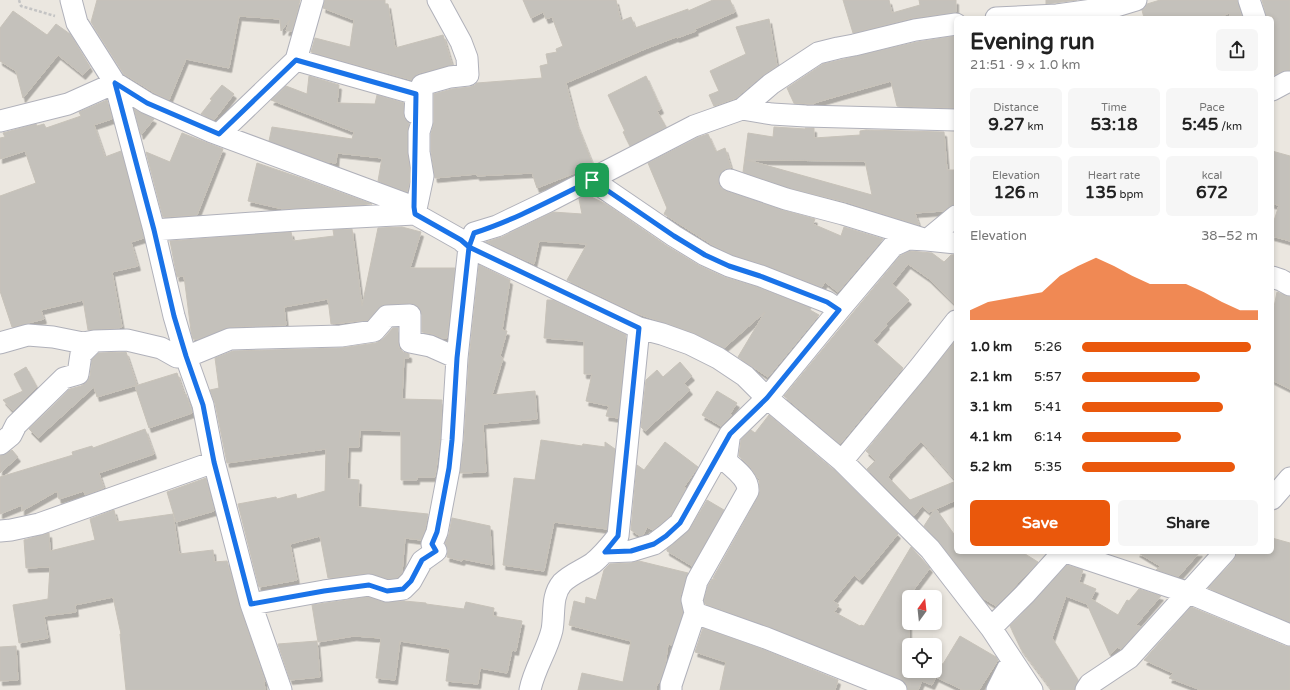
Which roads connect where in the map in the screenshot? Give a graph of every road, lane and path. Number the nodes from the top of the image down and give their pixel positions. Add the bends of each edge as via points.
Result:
1 (19, 0) edge
2 (71, 0) edge
3 (313, 0) edge
4 (438, 0) edge
5 (997, 0) edge
6 (1136, 0) edge
7 (1249, 0) edge
8 (997, 16) edge
9 (1038, 16) edge
10 (1254, 16) edge
11 (77, 23) junction
12 (954, 24) edge
13 (296, 60) junction
14 (1290, 82) edge
15 (115, 83) junction
16 (1274, 89) edge
17 (742, 109) junction
18 (0, 121) edge
19 (954, 125) edge
20 (219, 134) junction
21 (592, 180) junction
22 (730, 180) dead end
23 (414, 210) junction
24 (954, 218) edge
25 (154, 230) junction
26 (927, 240) junction
27 (954, 242) edge
28 (469, 247) junction
29 (1274, 278) edge
30 (1290, 285) edge
31 (839, 310) junction
32 (954, 324) edge
33 (639, 328) junction
34 (94, 341) junction
35 (0, 343) edge
36 (186, 356) junction
37 (457, 358) junction
38 (767, 398) junction
39 (730, 434) junction
40 (0, 444) edge
41 (842, 461) junction
42 (214, 462) junction
43 (1290, 478) edge
44 (1274, 496) edge
45 (0, 531) edge
46 (605, 552) junction
47 (1062, 554) edge
48 (1070, 554) edge
49 (1223, 554) edge
50 (1189, 593) junction
51 (251, 604) junction
52 (695, 613) junction
53 (991, 628) junction
54 (1290, 635) edge
55 (281, 690) edge
56 (530, 690) edge
57 (671, 690) edge
58 (896, 690) edge
59 (997, 690) edge
60 (1022, 690) edge
61 (1032, 690) edge
62 (1086, 690) edge

1 - 11 path via 21,6
2 - 11 street
3 - 13 street
4 - 23 street via 461,42 467,58 468,76 450,77 422,85 422,122 418,132 423,176
5 - 8 street
6 - 9 street via 1113,7
7 - 10 street
11 - 15 street
12 - 17 street via 915,30 818,53 771,84
13 - 20 street
13 - 23 street via 416,94
14 - 16 street
15 - 18 street via 68,104
15 - 20 street via 147,103
15 - 25 street
17 - 19 street via 772,114
17 - 21 street via 694,126
20 - 23 street
21 - 28 street via 497,226 474,233
21 - 31 street via 705,255 820,299
22 - 26 street
23 - 25 street
23 - 28 street
24 - 26 street
25 - 36 street
26 - 27 street
26 - 31 street via 908,239 893,246
28 - 33 street
28 - 37 street
29 - 30 street
31 - 38 street
32 - 41 street
33 - 38 street via 690,344 718,358 745,376
33 - 46 street via 618,536
34 - 35 street via 83,343 53,337 28,336
34 - 36 street via 127,340 161,348 177,357
34 - 40 street via 81,354 78,374 64,378 16,425 11,436
36 - 37 street via 230,339 341,336 374,331 387,316 410,315 410,342 430,346
36 - 42 street via 203,405
37 - 51 street via 449,468 437,532 432,544 436,551 422,560 411,581 403,589 387,591 369,585
38 - 39 street
38 - 41 street
39 - 46 street via 680,523 654,544 631,551
39 - 52 street via 726,460 744,479 748,491 697,581 692,600
41 - 53 street via 930,549
42 - 45 street via 39,524
42 - 51 street
43 - 44 street
46 - 56 street via 562,584 555,598 548,645 531,682
47 - 53 street
48 - 50 street
49 - 50 street
50 - 54 street
50 - 62 street via 1129,658 1090,684
51 - 55 street
52 - 57 street
52 - 58 street via 766,638
53 - 61 street
59 - 60 street via 1008,668

